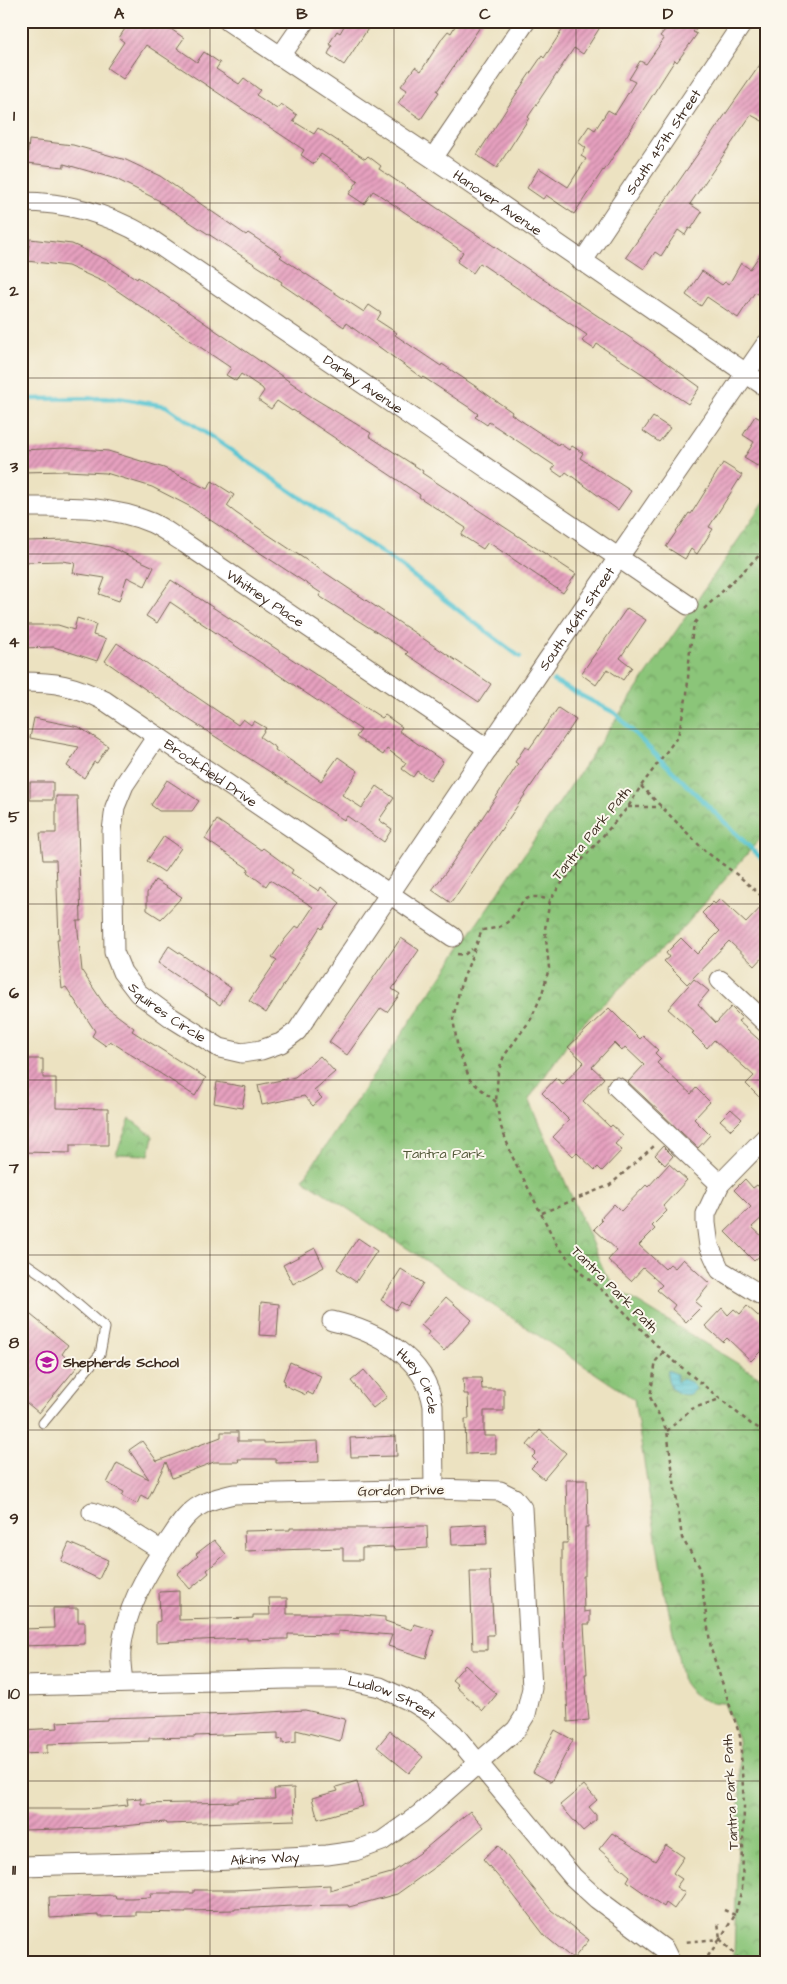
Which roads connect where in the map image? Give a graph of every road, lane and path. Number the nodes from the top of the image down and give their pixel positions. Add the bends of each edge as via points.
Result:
1 (228, 21) edge
2 (304, 21) edge
3 (526, 21) edge
4 (744, 21) edge
5 (280, 57) junction
6 (433, 158) junction
7 (21, 202) edge
8 (582, 262) junction
9 (766, 344) edge
10 (746, 372) junction
11 (766, 386) edge
12 (21, 507) edge
13 (766, 549) edge
14 (618, 559) junction
15 (696, 611) junction
16 (21, 682) edge
17 (156, 736) junction
18 (488, 749) junction
19 (641, 786) junction
20 (628, 807) junction
21 (661, 807) junction
22 (389, 893) junction
23 (550, 900) junction
24 (766, 900) edge
25 (476, 944) junction
26 (454, 945) joint
27 (720, 980) dead end
28 (766, 1023) edge
29 (617, 1088) dead end
30 (496, 1102) junction
31 (666, 1134) junction
32 (766, 1138) edge
33 (720, 1184) junction
34 (542, 1213) junction
35 (21, 1260) edge
36 (766, 1298) edge
37 (332, 1321) dead end
38 (662, 1352) junction
39 (720, 1399) junction
40 (43, 1423) dead end
41 (667, 1431) junction
42 (766, 1432) edge
43 (434, 1489) junction
44 (92, 1512) dead end
45 (162, 1551) junction
46 (123, 1682) junction
47 (21, 1686) edge
48 (479, 1763) junction
49 (21, 1866) edge
50 (724, 1910) dead end
51 (735, 1915) junction
52 (718, 1922) dead end
53 (720, 1939) junction
54 (683, 1942) dead end
55 (667, 1956) edge
56 (703, 1963) edge
57 (743, 1963) edge

1 - 5 street, Hanover Avenue
2 - 5 street
3 - 6 street
4 - 8 street, South 45th Street
5 - 6 street, Hanover Avenue
6 - 8 street, Hanover Avenue
7 - 14 street, Darley Avenue via 47,202 90,210 122,222 146,236
8 - 10 street, Hanover Avenue
9 - 10 street, South 46th Street
10 - 11 street, Hanover Avenue
10 - 14 street, South 46th Street
12 - 18 street, Whitney Place via 84,506 153,524
13 - 15 path, Tantra Park Path
14 - 15 street, Darley Avenue
14 - 18 street, South 46th Street
15 - 19 path, Tantra Park Path via 687,694 678,736
16 - 17 street, Brookfield Drive via 50,682 81,689 105,701
17 - 22 street, Brookfield Drive
17 - 22 street, Squires Circle via 124,785 115,806 112,831 114,952 122,972 138,993 172,1018 220,1048 242,1052 281,1043 297,1030
18 - 22 street, South 46th Street
19 - 20 path, Tantra Park Path
19 - 21 path
20 - 21 path
20 - 23 path, Tantra Park Path
21 - 24 path via 705,851
22 - 26 street, Brookfield Drive
23 - 25 path, Tantra Park Path via 529,897 501,926 482,930
23 - 30 path, Tantra Park Path via 545,929 549,968 531,1019 504,1056 498,1072
25 - 26 path, Tantra Park Path via 468,953 459,955
25 - 30 path, Tantra Park Path via 460,987 453,1019 458,1049 470,1080
27 - 28 street
29 - 31 street
30 - 34 path, Tantra Park Path via 510,1152
31 - 33 street
31 - 34 path via 610,1185
32 - 33 street
33 - 36 street via 706,1214 709,1246 720,1270
34 - 38 path, Tantra Park Path via 558,1244 581,1273 609,1296
35 - 40 lane via 105,1328 100,1354
37 - 43 street, Huey Circle via 370,1332 411,1360 423,1375 432,1395
38 - 39 path, Tantra Park Path
38 - 41 path, Tantra Park Path via 656,1361 650,1398
39 - 41 path via 691,1409
39 - 42 path, Tantra Park Path
41 - 51 path, Tantra Park Path via 682,1538 698,1566 711,1649 740,1736 744,1806 742,1889
43 - 45 street, Gordon Drive via 234,1494 198,1506 181,1522
43 - 48 street, Gordon Drive via 500,1491 514,1498 522,1508 532,1690 526,1714 516,1730
44 - 45 street via 113,1520
45 - 46 street, Gordon Drive via 135,1596 127,1620 120,1652
46 - 47 street, Ludlow Street
46 - 48 street, Ludlow Street via 343,1679 380,1687 430,1713
48 - 49 street, Aikins Way via 382,1841 355,1851 211,1861
48 - 55 street, Ludlow Street via 572,1877
50 - 51 path
51 - 53 path, Tantra Park Path
52 - 53 path
53 - 54 path
53 - 56 path, Tantra Park Path
53 - 57 path

